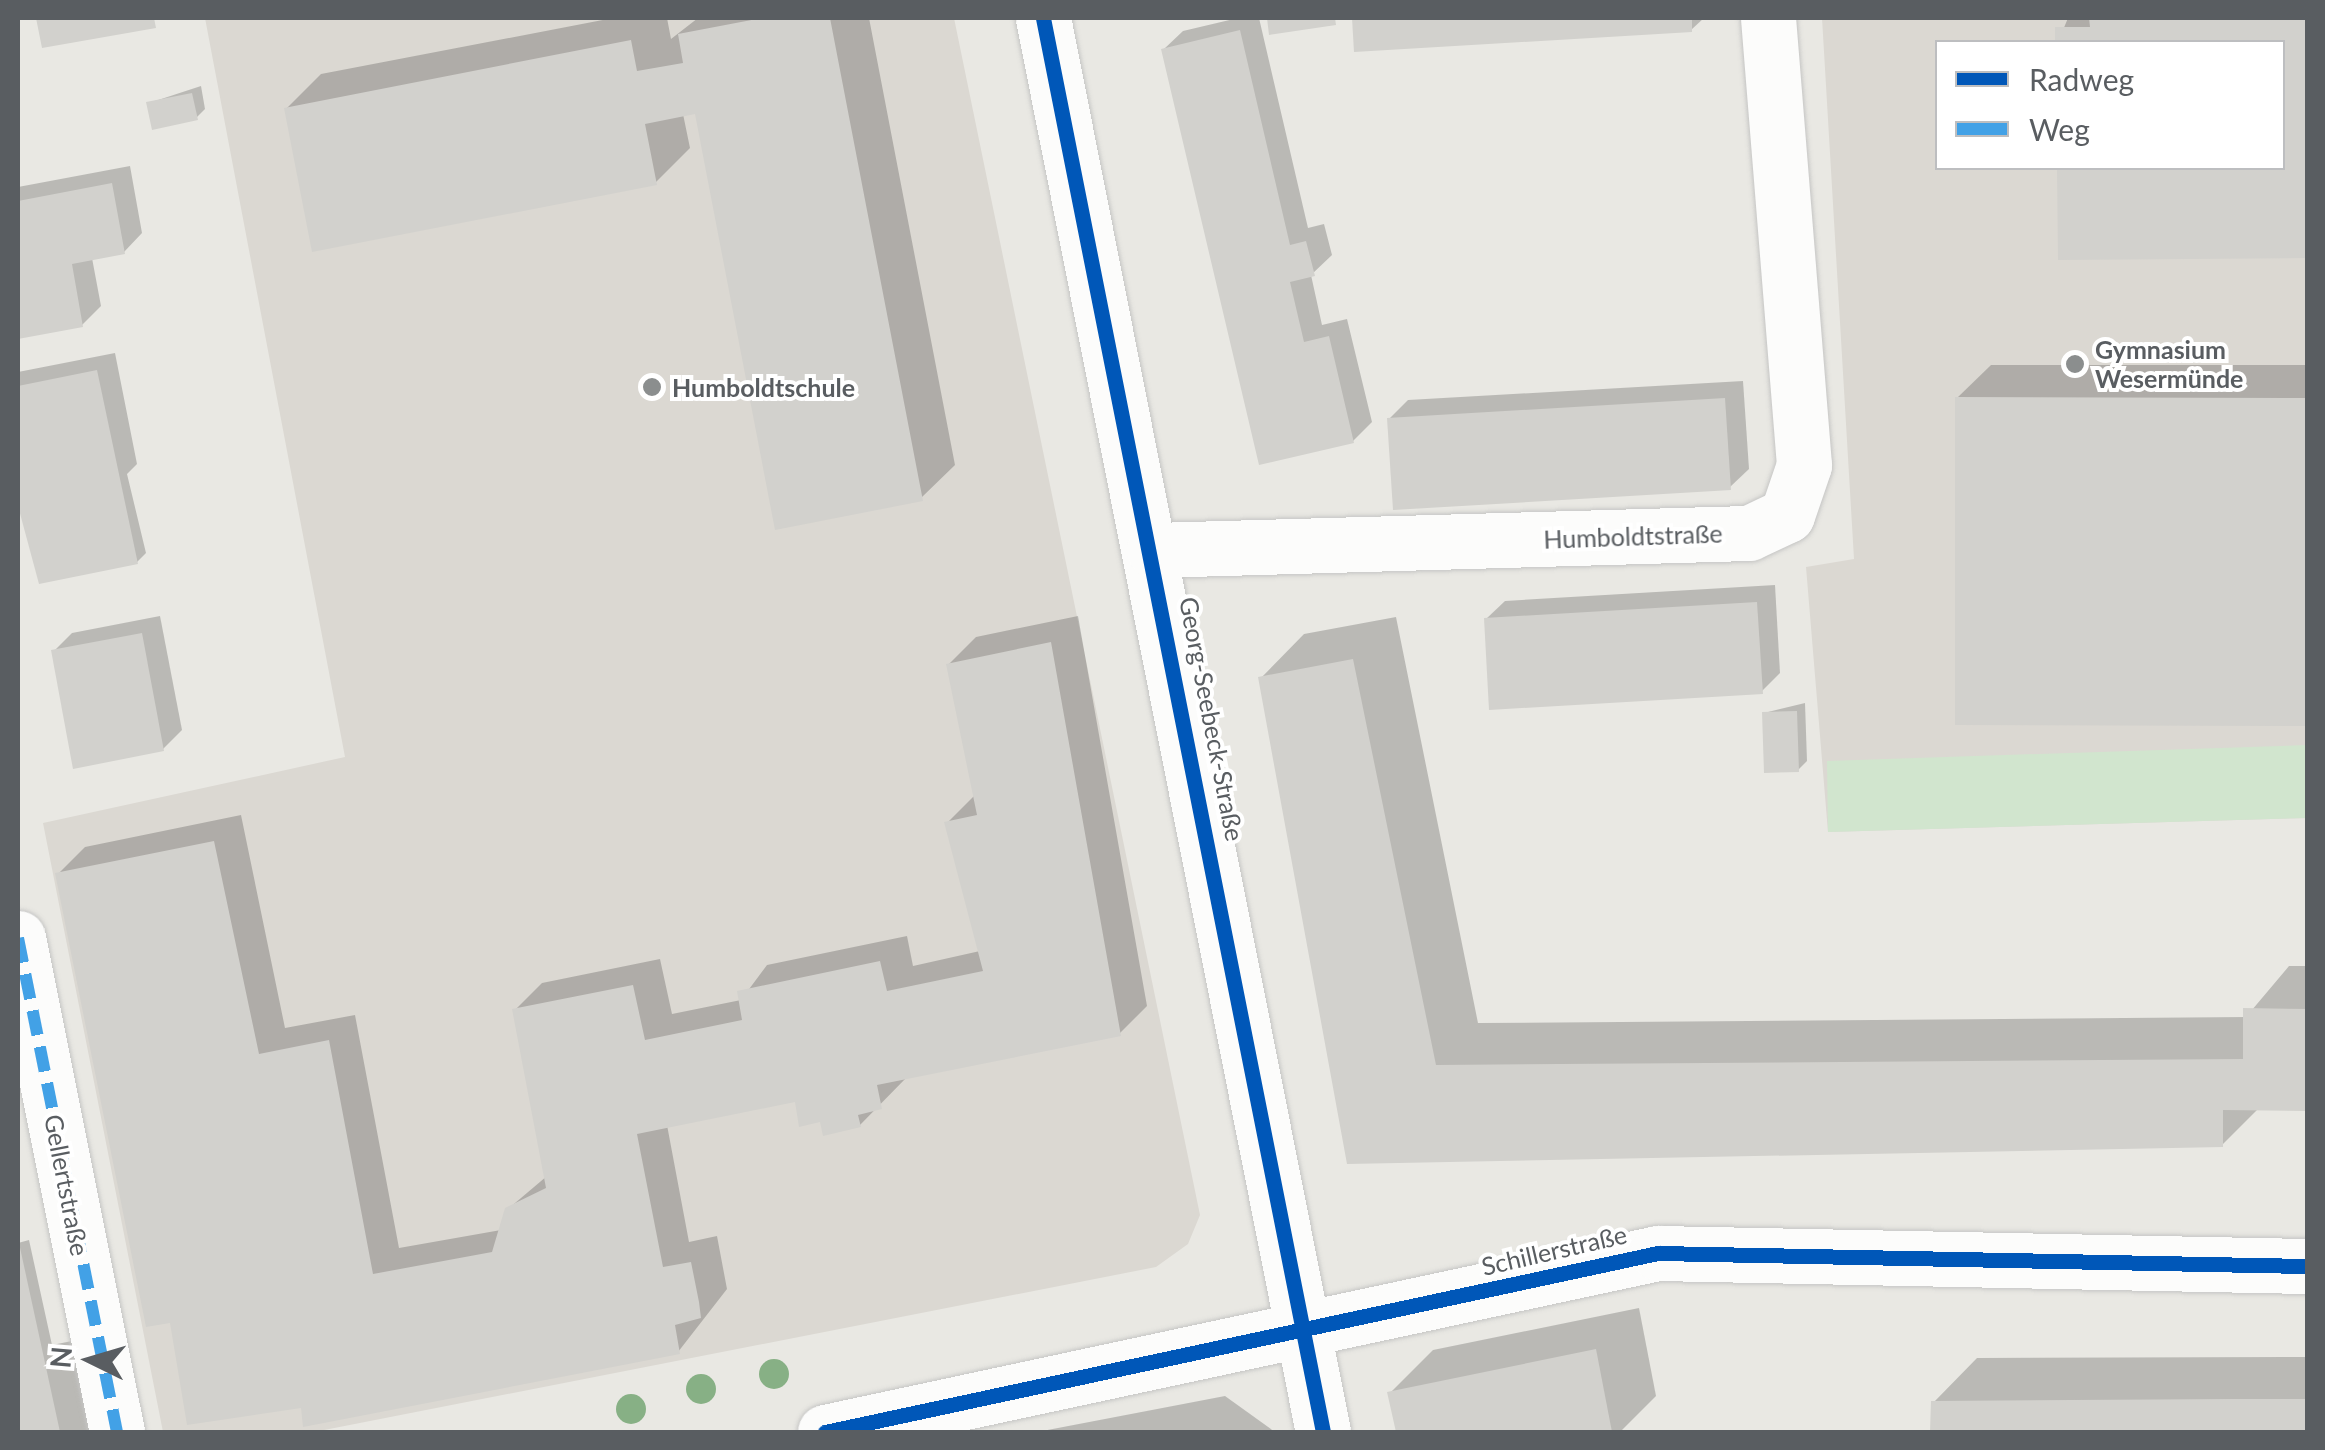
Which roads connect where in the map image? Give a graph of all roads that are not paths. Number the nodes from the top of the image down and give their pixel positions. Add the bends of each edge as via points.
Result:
1 (1042, 18) edge
2 (1768, 18) edge
3 (1154, 550) junction
4 (18, 938) edge
5 (2308, 1266) edge
6 (1302, 1332) junction
7 (117, 1432) edge
8 (825, 1432) edge
9 (1323, 1432) edge

1 - 3 street, Georg-Seebeck-Straße
2 - 3 street, Humboldtstraße via 1804,465 1787,515 1749,533
3 - 6 street, Georg-Seebeck-Straße
4 - 7 street, Gellertstraße
5 - 6 street, Schillerstraße via 1658,1253
6 - 8 street, Schillerstraße
6 - 9 street, Georg-Seebeck-Straße

